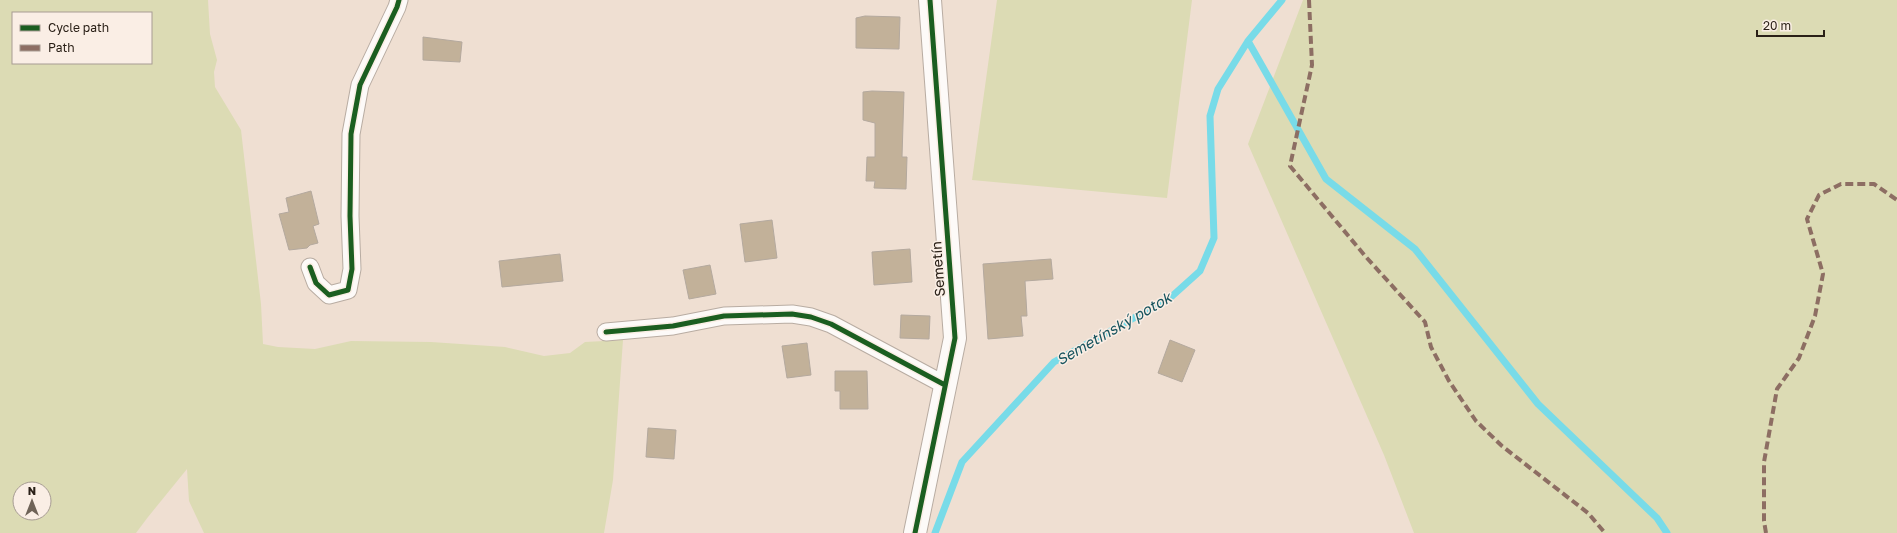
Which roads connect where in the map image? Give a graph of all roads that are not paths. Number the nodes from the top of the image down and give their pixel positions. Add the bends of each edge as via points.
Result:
1 (399, 0) edge
2 (930, 0) edge
3 (310, 267) dead end
4 (606, 332) dead end
5 (945, 386) junction
6 (915, 533) edge

1 - 3 street via 360,85 351,134 352,269 348,290 329,295 316,283
2 - 5 street, Semetín via 955,338
4 - 5 street via 673,326 724,316 792,314 811,317 831,324
5 - 6 street, Semetín

